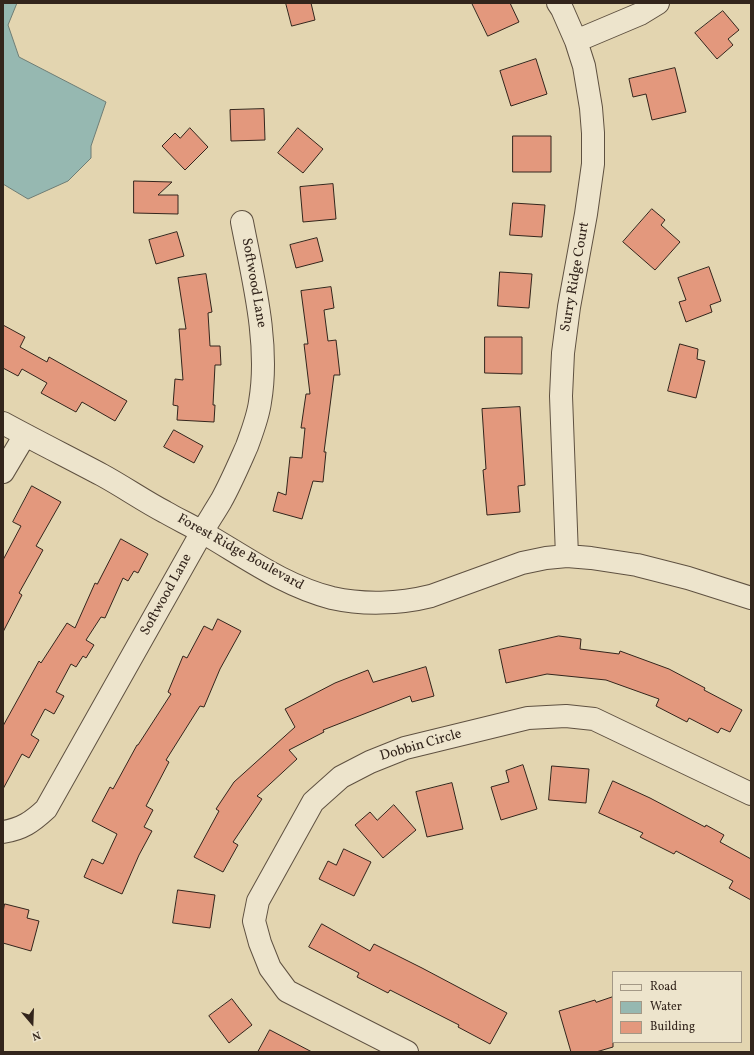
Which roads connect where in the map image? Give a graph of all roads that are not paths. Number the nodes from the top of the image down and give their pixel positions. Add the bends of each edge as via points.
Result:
1 (558, 3) edge
2 (658, 3) edge
3 (576, 41) junction
4 (242, 222) dead end
5 (3, 423) edge
6 (25, 435) junction
7 (3, 472) edge
8 (202, 532) junction
9 (567, 556) junction
10 (751, 598) edge
11 (751, 793) edge
12 (12, 830) edge
13 (407, 1052) edge

1 - 3 street, Surry Ridge Court
2 - 3 street via 640,14
3 - 9 street, Surry Ridge Court via 584,66 594,133 593,164 586,214 563,353
4 - 8 street, Softwood Lane via 262,333 264,366 260,402 253,430 239,464
5 - 6 street, Forest Ridge Boulevard
6 - 7 street
6 - 8 street, Forest Ridge Boulevard
8 - 9 street, Forest Ridge Boulevard via 272,574 308,591 361,602 417,600 522,563
8 - 12 street, Softwood Lane via 46,809 35,820
9 - 10 street, Forest Ridge Boulevard via 637,565
11 - 13 street, Dobbin Circle via 594,719 566,716 528,718 405,748 342,777 313,802 258,901 254,921 270,968 287,991

